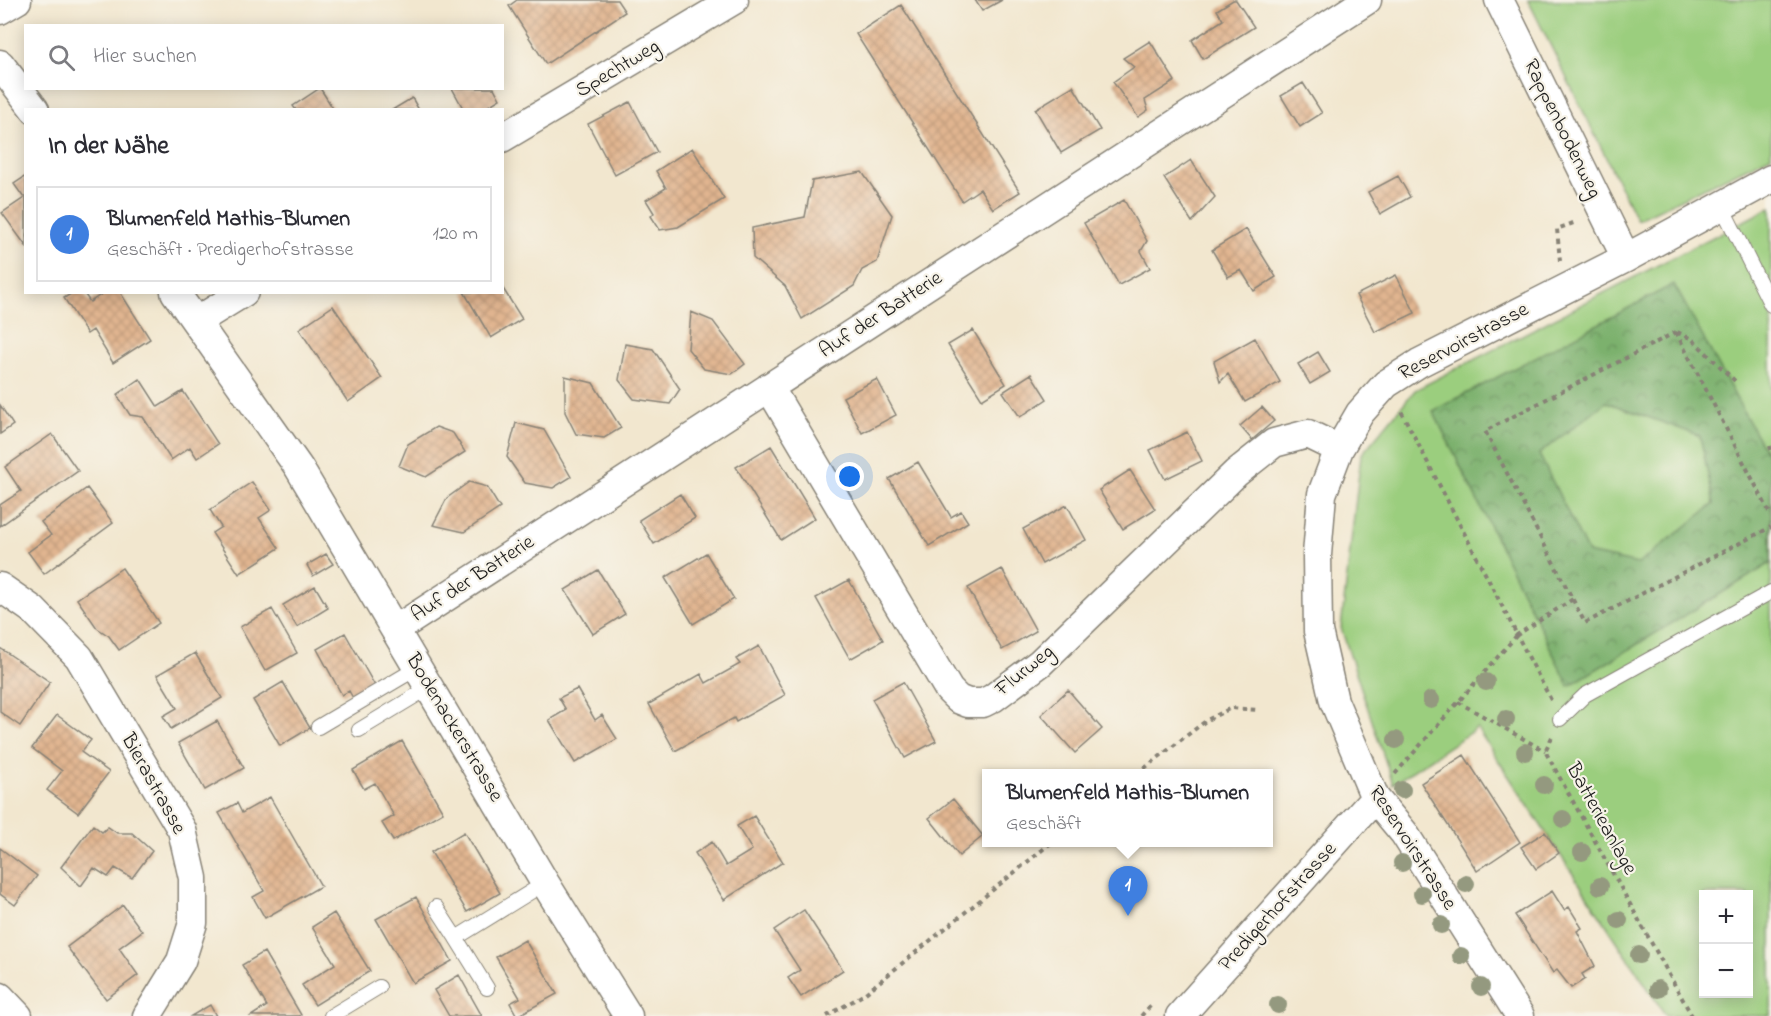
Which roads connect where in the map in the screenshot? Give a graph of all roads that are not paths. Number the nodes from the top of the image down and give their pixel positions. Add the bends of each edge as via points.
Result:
1 (17, 0) edge
2 (734, 0) edge
3 (1366, 0) edge
4 (1499, 0) edge
5 (0, 10) edge
6 (0, 64) edge
7 (33, 108) edge
8 (504, 137) edge
9 (1771, 179) edge
10 (1722, 207) junction
11 (1626, 258) junction
12 (177, 294) edge
13 (241, 294) edge
14 (1771, 305) edge
15 (197, 321) junction
16 (769, 387) junction
17 (1339, 449) junction
18 (0, 587) edge
19 (1771, 592) edge
20 (395, 630) junction
21 (424, 677) junction
22 (1560, 719) road end
23 (318, 727) dead end
24 (359, 730) dead end
25 (1375, 798) junction
26 (545, 883) junction
27 (436, 907) dead end
28 (456, 938) junction
29 (379, 987) dead end
30 (486, 988) dead end
31 (0, 997) edge
32 (18, 1016) edge
33 (147, 1016) edge
34 (331, 1016) edge
35 (628, 1016) edge
36 (1180, 1016) edge
37 (1520, 1016) edge

1 - 5 street
2 - 8 street, Spechtweg
3 - 16 street, Auf der Batterie
4 - 11 street, Rappenbodenweg
6 - 7 street
9 - 10 street, Reservoirstrasse
10 - 11 street, Reservoirstrasse
10 - 14 lane
11 - 17 street, Reservoirstrasse via 1419,363 1386,384 1360,413
12 - 15 street, Bodenackerstrasse
13 - 15 street
15 - 20 street, Bodenackerstrasse via 299,468
16 - 17 street, Flurweg via 949,690 969,703 993,698 1040,663 1236,473 1274,443 1308,434
16 - 20 street, Auf der Batterie
17 - 25 street, Reservoirstrasse via 1322,494 1317,555 1318,631 1334,701
18 - 33 street, Bierastrasse via 33,610 79,657 182,830 194,878 193,923 181,961
19 - 22 lane via 1585,695
20 - 21 street, Bodenackerstrasse
21 - 23 lane
21 - 24 lane
21 - 26 street, Bodenackerstrasse
25 - 36 street, Predigerhofstrasse
25 - 37 street, Reservoirstrasse via 1404,833
26 - 28 lane
26 - 35 street, Bodenackerstrasse
27 - 28 lane
28 - 30 lane
29 - 34 lane
31 - 32 street

